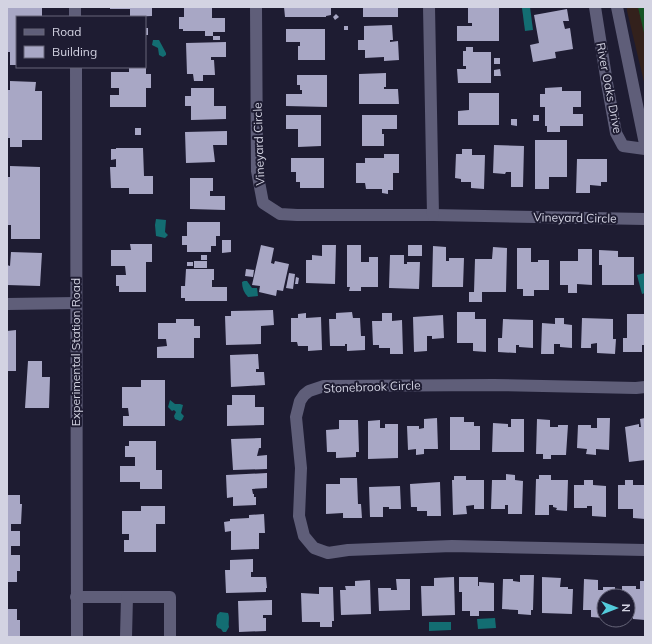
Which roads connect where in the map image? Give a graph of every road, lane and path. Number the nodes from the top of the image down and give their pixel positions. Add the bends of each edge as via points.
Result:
1 (256, 7) edge
2 (430, 7) edge
3 (595, 7) edge
4 (617, 7) edge
5 (76, 68) edge
6 (645, 144) edge
7 (645, 149) edge
8 (433, 215) junction
9 (645, 219) edge
10 (76, 303) junction
11 (7, 304) edge
12 (645, 387) edge
13 (645, 550) edge
14 (76, 597) junction
15 (127, 597) junction
16 (76, 637) edge
17 (126, 637) edge
18 (170, 637) edge

1 - 8 street, Vineyard Circle via 257,171 263,203 280,214
2 - 8 street
3 - 7 street, River Oaks Drive via 616,133 623,146
4 - 6 street, River Oaks Drive
5 - 10 street, Experimental Station Road
8 - 9 street, Vineyard Circle
10 - 11 street
10 - 14 street, Experimental Station Road
12 - 13 street, Stonebrook Circle via 324,386 304,395 296,417 301,468 299,516 304,536 314,548 328,553 452,546
14 - 15 street
14 - 16 street, Experimental Station Road
15 - 17 street
15 - 18 street via 170,597

